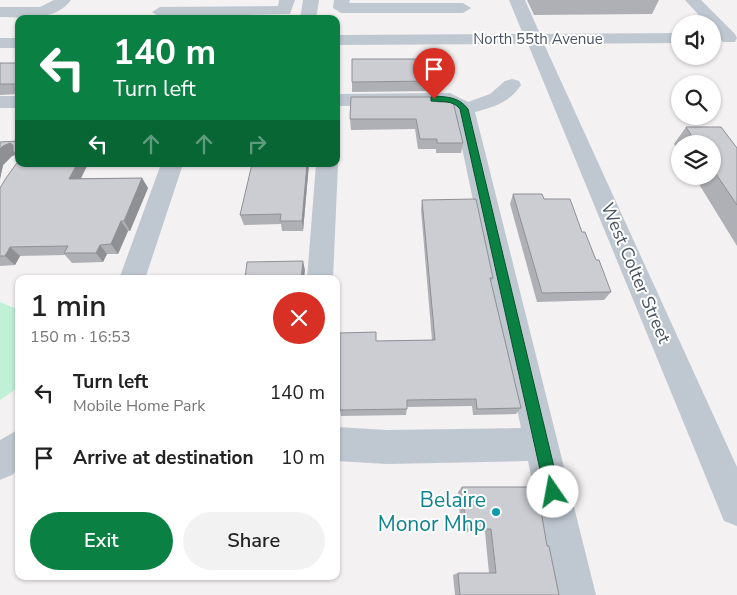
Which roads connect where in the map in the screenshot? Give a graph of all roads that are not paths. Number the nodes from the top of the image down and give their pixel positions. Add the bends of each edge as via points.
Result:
1 (63, 0) edge
2 (287, 0) edge
3 (311, 0) edge
4 (342, 0) edge
5 (517, 0) edge
6 (693, 0) edge
7 (463, 8) dead end
8 (0, 12) edge
9 (160, 12) dead end
10 (309, 15) edge
11 (671, 38) edge
12 (726, 38) edge
13 (534, 39) junction
14 (340, 40) edge
15 (0, 43) edge
16 (15, 43) edge
17 (512, 85) dead end
18 (340, 100) edge
19 (0, 102) edge
20 (15, 102) edge
21 (464, 109) junction
22 (171, 167) edge
23 (327, 167) edge
24 (133, 275) edge
25 (320, 275) edge
26 (340, 444) edge
27 (543, 444) junction
28 (15, 450) edge
29 (0, 463) edge
30 (737, 508) edge
31 (576, 595) edge

1 - 8 street via 47,11
2 - 9 street via 285,11
3 - 10 street
4 - 7 street via 342,8
5 - 13 street, West Colter Street
6 - 12 street
11 - 13 street, North 55th Avenue
13 - 14 street, North 55th Avenue
13 - 30 street, West Colter Street
15 - 16 street
17 - 21 street via 493,100
18 - 21 street via 450,100
19 - 20 street
21 - 27 street
22 - 24 street
23 - 25 street
26 - 27 street via 387,448
27 - 31 street
28 - 29 street

